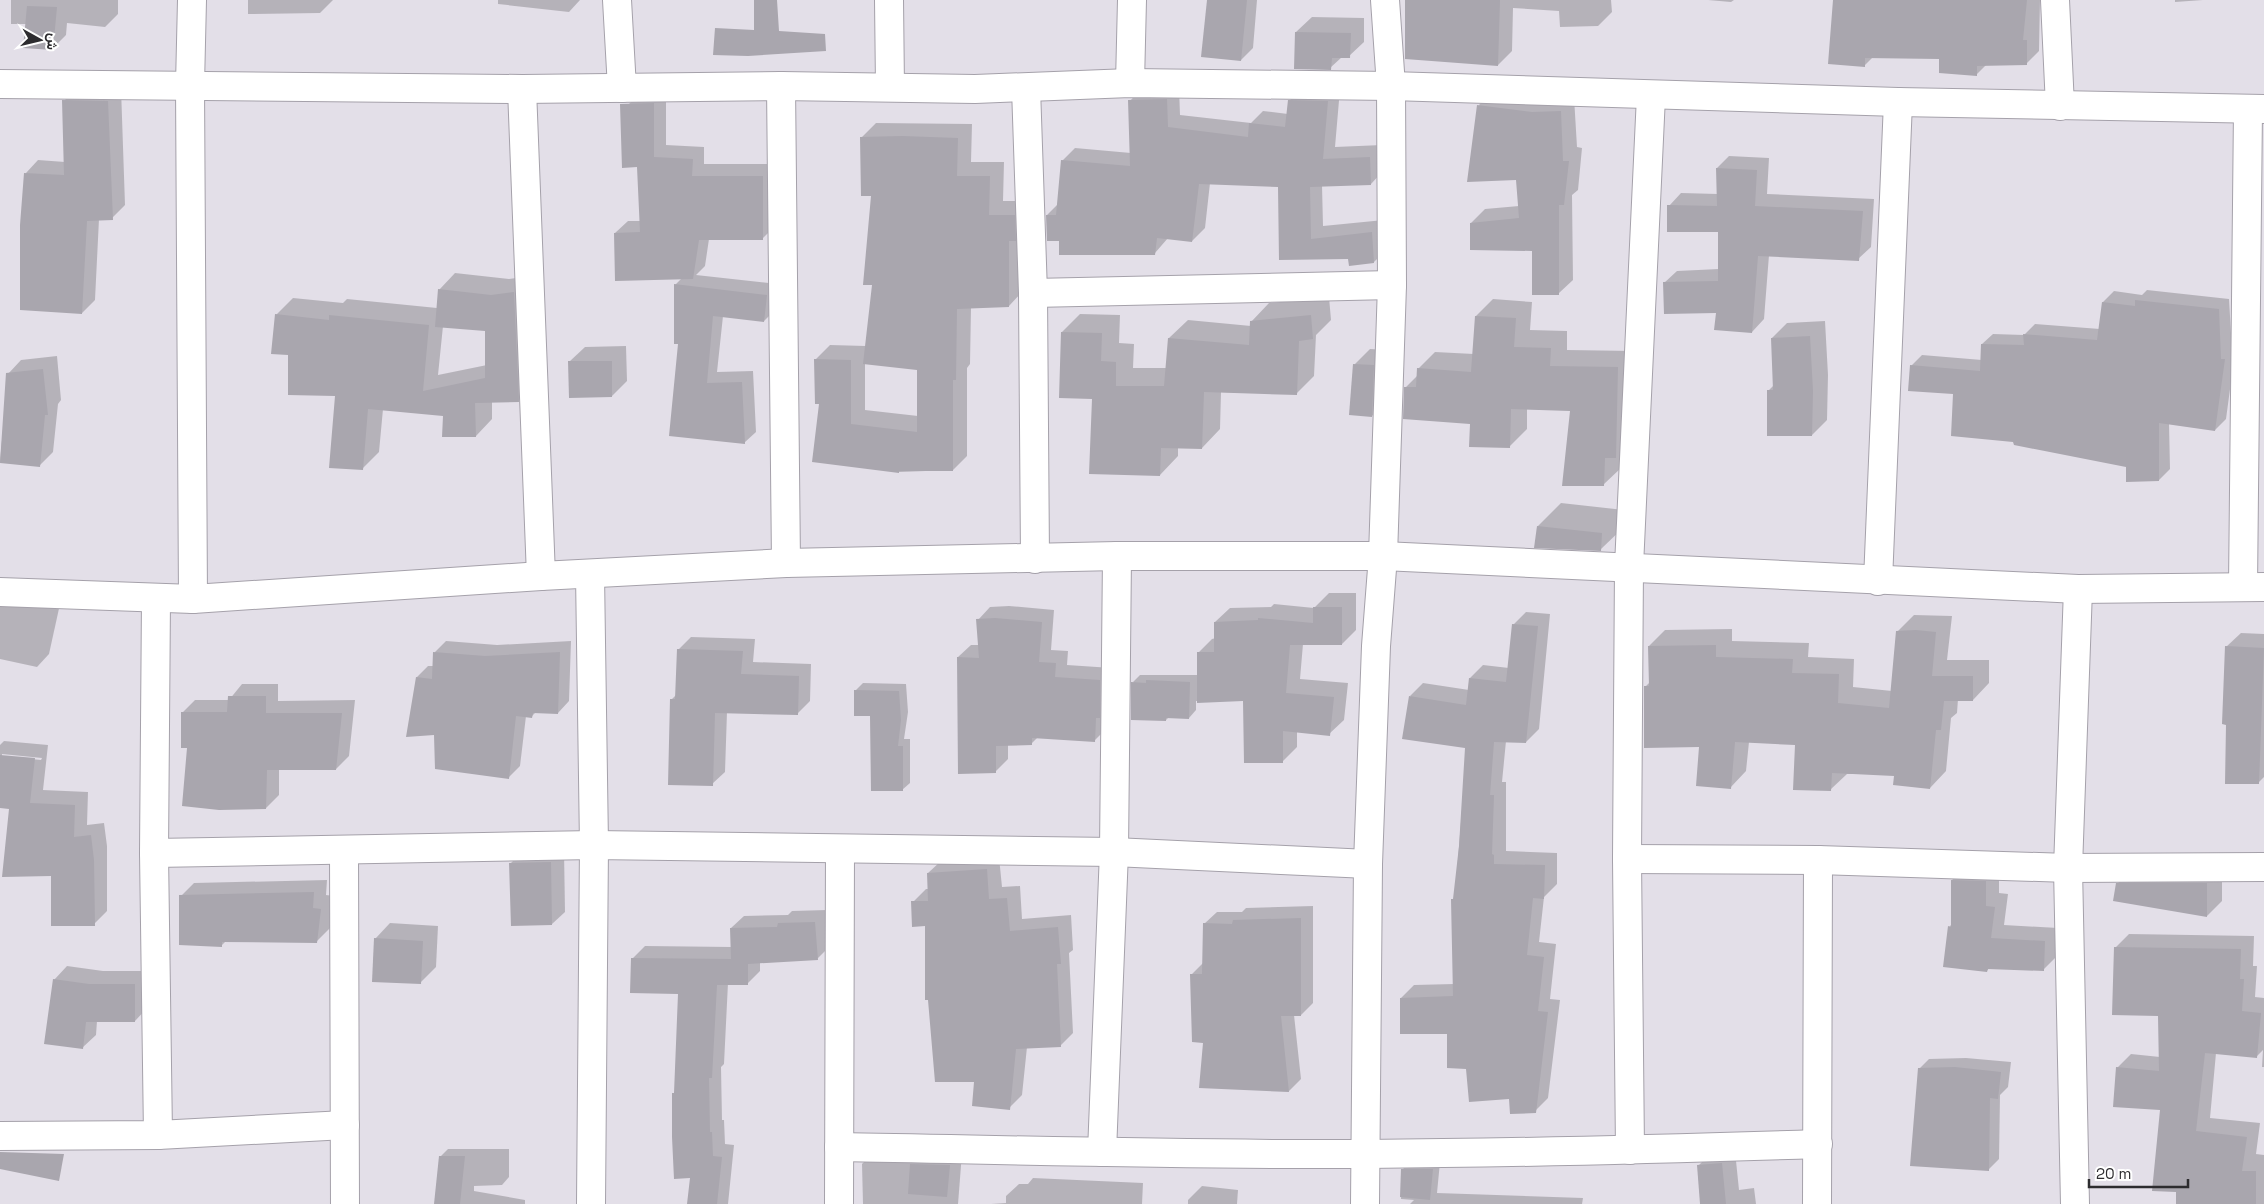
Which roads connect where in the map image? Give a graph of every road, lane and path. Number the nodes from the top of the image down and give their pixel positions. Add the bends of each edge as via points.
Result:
1 (192, 0) edge
2 (617, 0) edge
3 (889, 0) edge
4 (1132, 0) edge
5 (1385, 0) edge
6 (2055, 0) edge
7 (1130, 83) junction
8 (0, 84) edge
9 (190, 85) junction
10 (781, 86) junction
11 (1391, 86) junction
12 (890, 87) junction
13 (622, 88) junction
14 (1026, 88) junction
15 (522, 89) junction
16 (1651, 96) junction
17 (1898, 102) junction
18 (2060, 106) junction
19 (2256, 109) edge
20 (1392, 285) junction
21 (1033, 293) junction
22 (1117, 556) junction
23 (1383, 556) junction
24 (1035, 559) junction
25 (786, 563) junction
26 (1629, 566) junction
27 (590, 574) junction
28 (541, 576) junction
29 (1878, 581) junction
30 (2254, 587) edge
31 (2078, 589) junction
32 (0, 592) edge
33 (156, 599) junction
34 (193, 599) junction
35 (594, 845) junction
36 (840, 849) junction
37 (344, 850) junction
38 (1114, 852) junction
39 (154, 853) junction
40 (1627, 859) junction
41 (1818, 860) junction
42 (1368, 864) junction
43 (2264, 867) edge
44 (2068, 868) junction
45 (345, 1125) junction
46 (158, 1135) junction
47 (0, 1136) edge
48 (1818, 1144) junction
49 (839, 1147) junction
50 (1630, 1150) junction
51 (1102, 1152) junction
52 (1364, 1154) junction
53 (345, 1204) edge
54 (591, 1204) edge
55 (839, 1204) edge
56 (1365, 1204) edge
57 (1817, 1204) edge
58 (2075, 1204) edge

1 - 9 street
2 - 13 street
3 - 12 street
4 - 7 street
5 - 11 street
6 - 18 street
7 - 11 street
7 - 14 street
8 - 9 street
9 - 15 street
9 - 34 street
10 - 12 street
10 - 13 street
10 - 25 street
11 - 16 street
11 - 20 street
12 - 14 street
13 - 15 street
14 - 21 street
15 - 28 street
16 - 17 street
16 - 26 street
17 - 18 street
17 - 29 street
18 - 19 street
19 - 30 street
20 - 21 street
20 - 23 street
21 - 24 street
22 - 23 street
22 - 24 street
22 - 38 street
23 - 26 street
23 - 42 street via 1376,646
24 - 25 street
25 - 27 street
26 - 29 street
26 - 40 street
27 - 28 street
27 - 35 street
28 - 34 street
29 - 31 street
30 - 31 street
31 - 44 street
32 - 33 street
33 - 34 street
33 - 39 street
35 - 36 street
35 - 37 street
35 - 54 street
36 - 38 street
36 - 49 street
37 - 39 street
37 - 45 street
38 - 42 street
38 - 51 street
39 - 46 street
40 - 41 street
40 - 50 street
41 - 44 street
41 - 48 street
42 - 52 street
43 - 44 street
44 - 58 street
45 - 46 street
45 - 53 street
46 - 47 street
48 - 50 street
48 - 57 street
49 - 51 street
49 - 55 street
50 - 52 street
51 - 52 street
52 - 56 street

